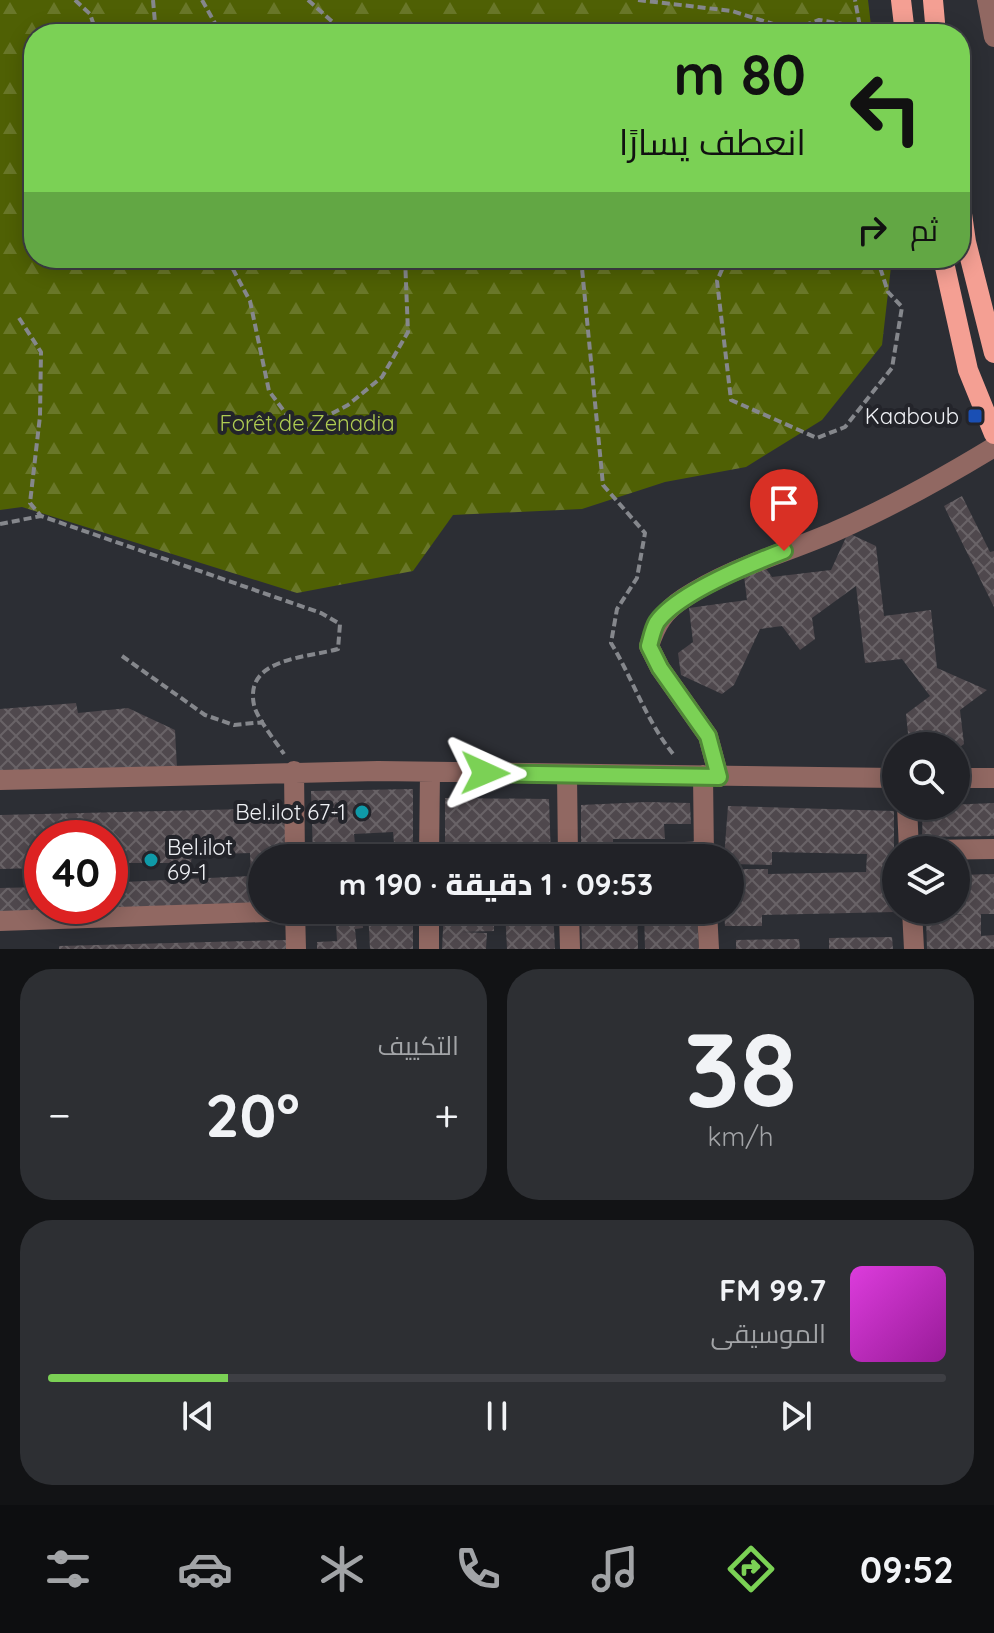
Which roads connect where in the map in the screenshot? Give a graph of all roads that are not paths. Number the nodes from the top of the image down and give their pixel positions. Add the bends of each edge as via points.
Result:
1 (901, 0) edge
2 (933, 0) edge
3 (987, 0) edge
4 (904, 24) edge
5 (935, 24) edge
6 (994, 37) edge
7 (970, 258) edge
8 (945, 268) edge
9 (993, 349) edge
10 (994, 434) edge
11 (994, 447) edge
12 (294, 771) junction
13 (430, 773) junction
14 (567, 774) junction
15 (711, 776) junction
16 (882, 778) edge
17 (970, 778) edge
18 (994, 778) edge
19 (0, 780) edge
20 (295, 844) edge
21 (429, 844) edge
22 (568, 844) edge
23 (705, 844) edge
24 (970, 849) edge
25 (994, 849) edge
26 (248, 913) edge
27 (0, 921) edge
28 (295, 924) edge
29 (429, 924) edge
30 (569, 924) edge
31 (708, 924) edge
32 (913, 924) edge
33 (296, 949) edge
34 (429, 949) edge
35 (570, 949) edge
36 (709, 949) edge
37 (914, 949) edge

1 - 4 main road
2 - 5 main road
3 - 6 street
7 - 9 main road
8 - 10 main road via 968,370
11 - 15 street via 888,507 759,560 683,599 657,623 649,646 708,736
12 - 13 street
12 - 19 street
12 - 20 street
13 - 14 street
13 - 21 street
14 - 15 street
14 - 22 street
15 - 16 street
15 - 23 street
17 - 18 street
24 - 25 street
26 - 27 street
28 - 33 street
29 - 34 street
30 - 35 street
31 - 36 street
32 - 37 street

